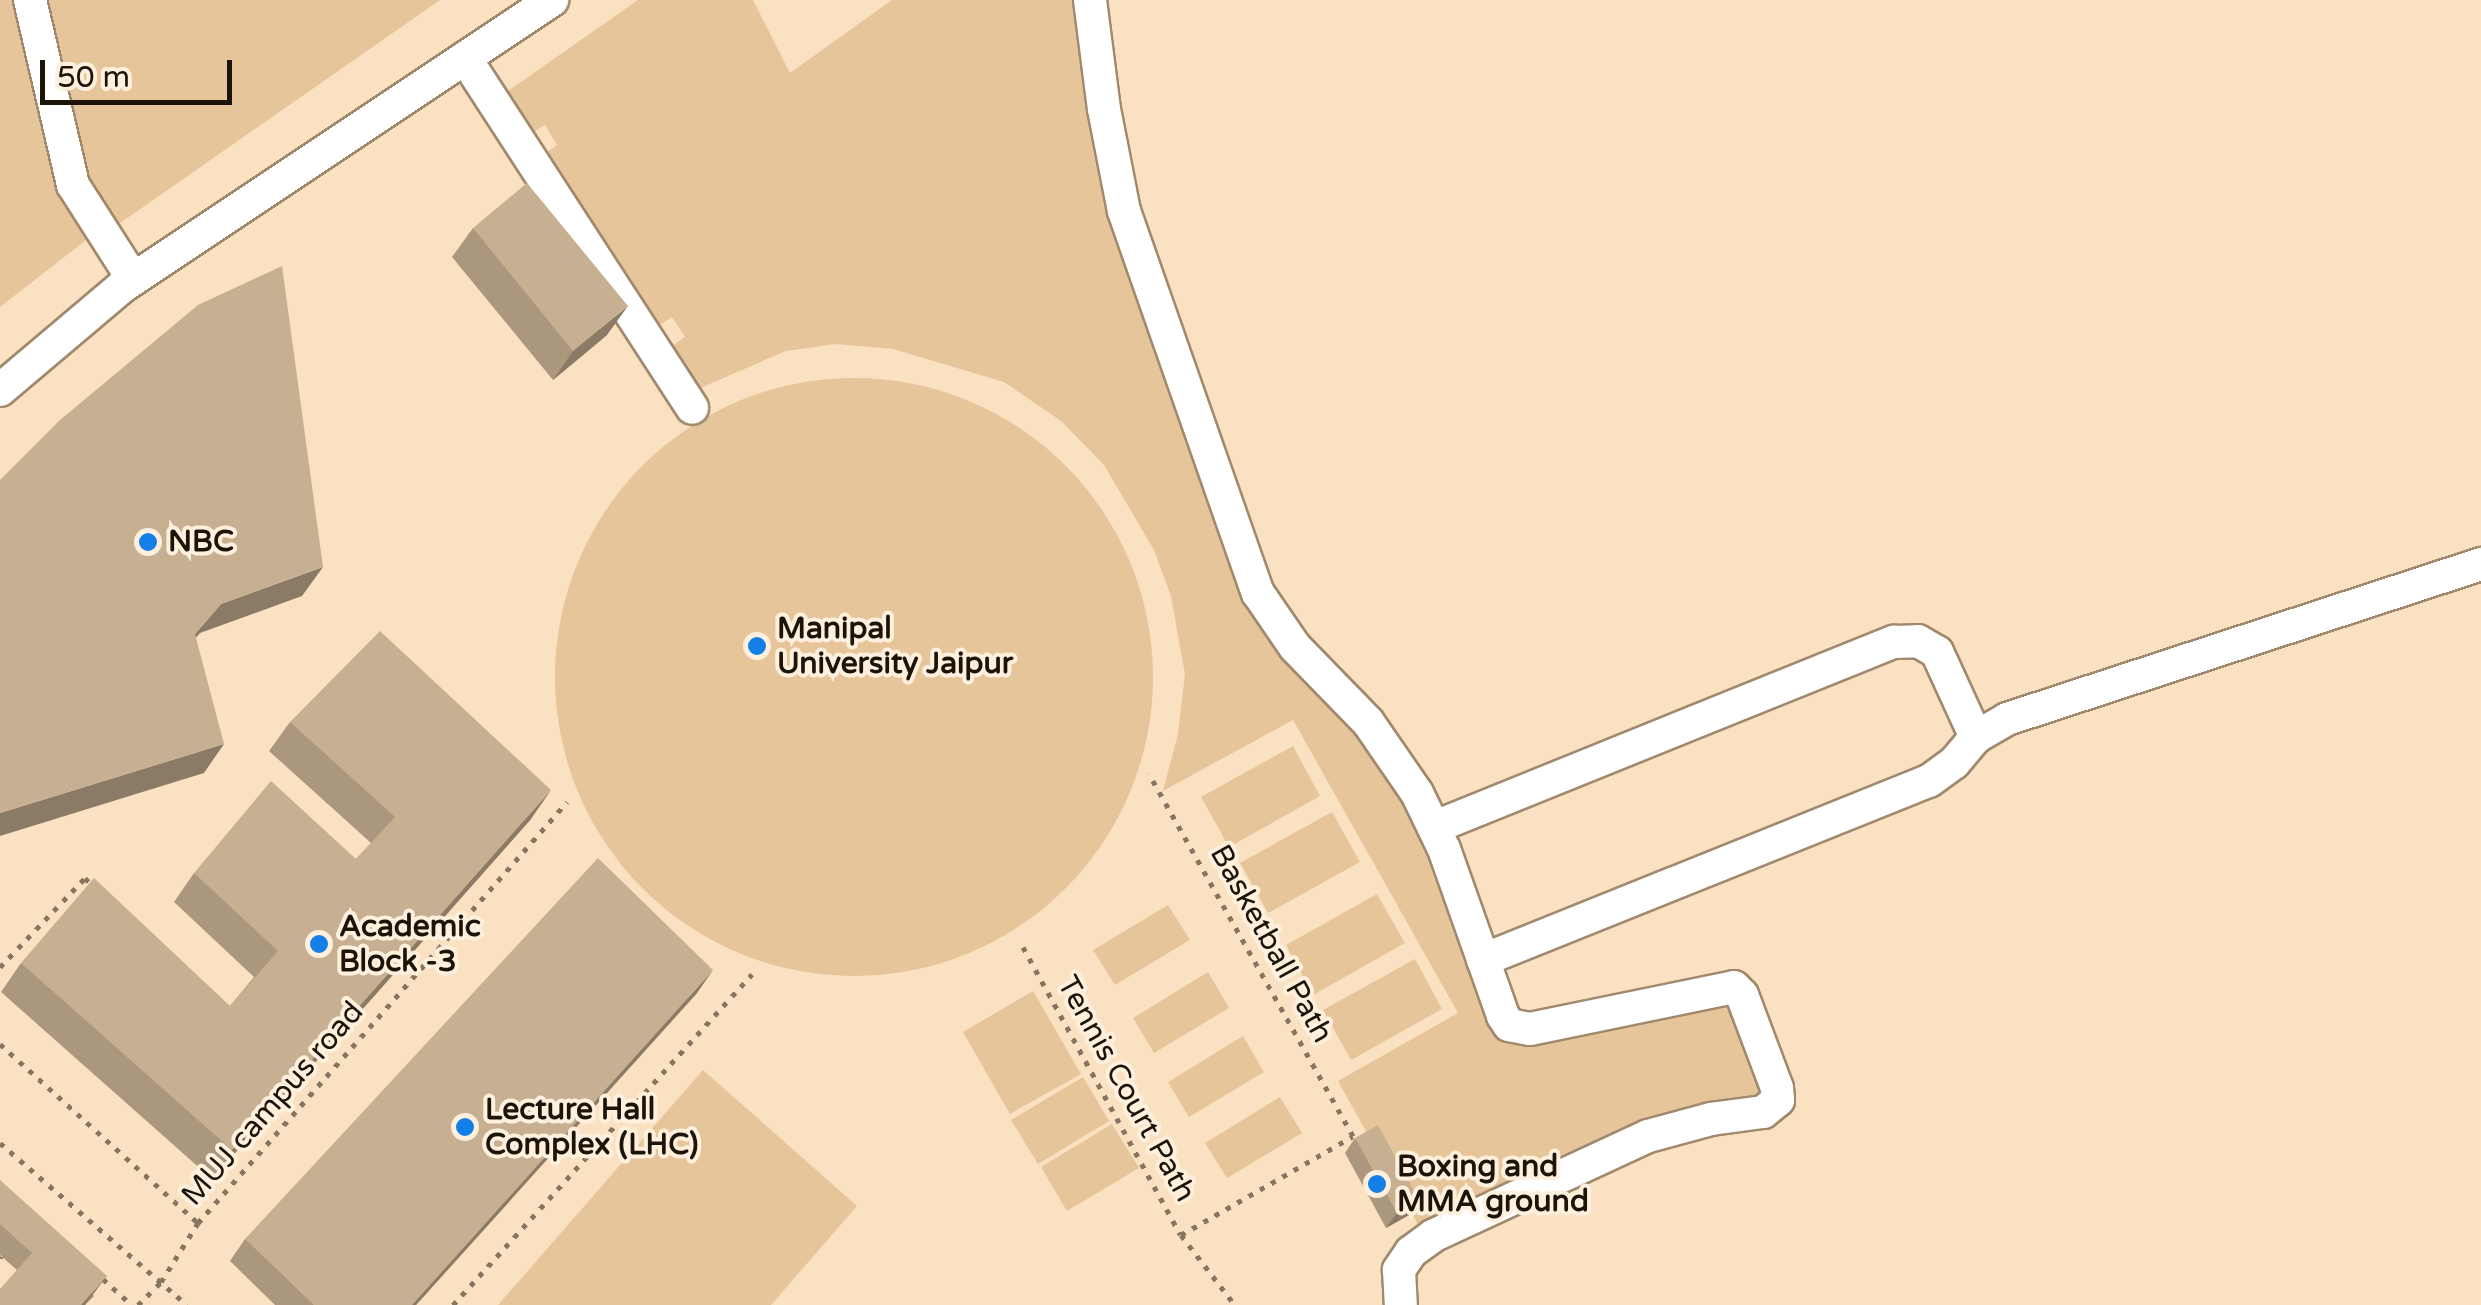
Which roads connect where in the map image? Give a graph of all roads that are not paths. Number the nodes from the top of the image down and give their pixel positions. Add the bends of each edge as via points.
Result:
1 (30, 0) edge
2 (552, 0) edge
3 (1090, 0) edge
4 (465, 58) junction
5 (134, 279) junction
6 (0, 390) edge
7 (692, 408) dead end
8 (2481, 564) edge
9 (1976, 737) junction
10 (1435, 827) junction
11 (1484, 960) junction
12 (1402, 1305) edge

1 - 5 street via 73,185
2 - 4 street
3 - 10 street via 1124,211 1258,593 1295,648 1396,758
4 - 5 street
4 - 7 street
5 - 6 street
8 - 9 street via 2007,719
9 - 10 street via 1937,652 1918,641 1894,642
9 - 11 street via 1928,781
10 - 11 street
11 - 12 street via 1503,1016 1519,1029 1734,986 1778,1100 1763,1112 1648,1136 1433,1236 1399,1270

